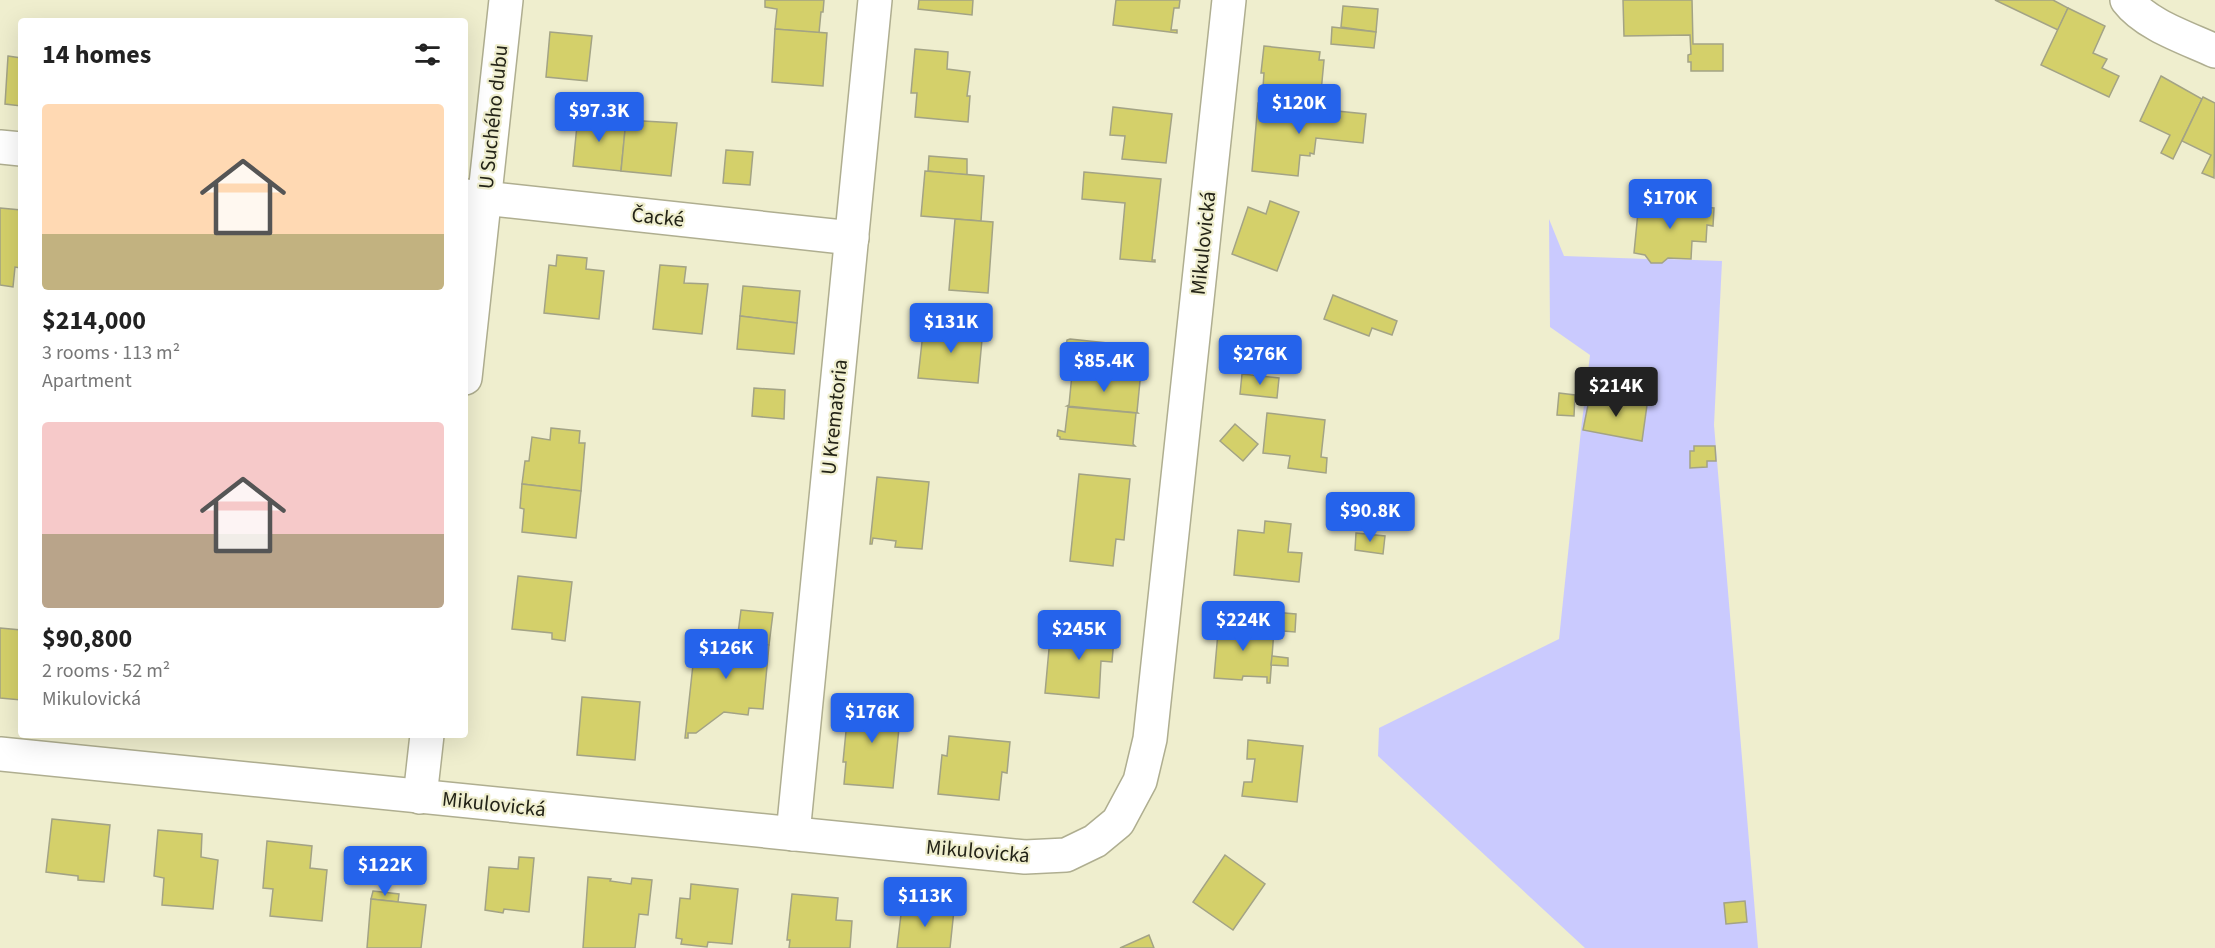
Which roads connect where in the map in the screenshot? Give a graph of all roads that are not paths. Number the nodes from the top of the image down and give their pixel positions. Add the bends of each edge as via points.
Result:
1 (506, 0) edge
2 (875, 0) edge
3 (1229, 0) edge
4 (2127, 0) edge
5 (2215, 51) edge
6 (0, 147) edge
7 (18, 149) edge
8 (475, 198) edge
9 (852, 238) junction
10 (468, 324) edge
11 (427, 738) edge
12 (0, 754) edge
13 (420, 797) junction
14 (793, 834) junction

1 - 8 street, U Suchého dubu
2 - 9 street, U Krematoria
3 - 14 street, Mikulovická via 1150,739 1140,781 1118,822 1095,841 1066,855 1025,857
4 - 5 street via 2150,20
6 - 7 street
8 - 9 street, Čacké
8 - 10 street, U Suchého dubu
9 - 14 street, U Krematoria
11 - 13 street
12 - 13 street, Mikulovická
13 - 14 street, Mikulovická

